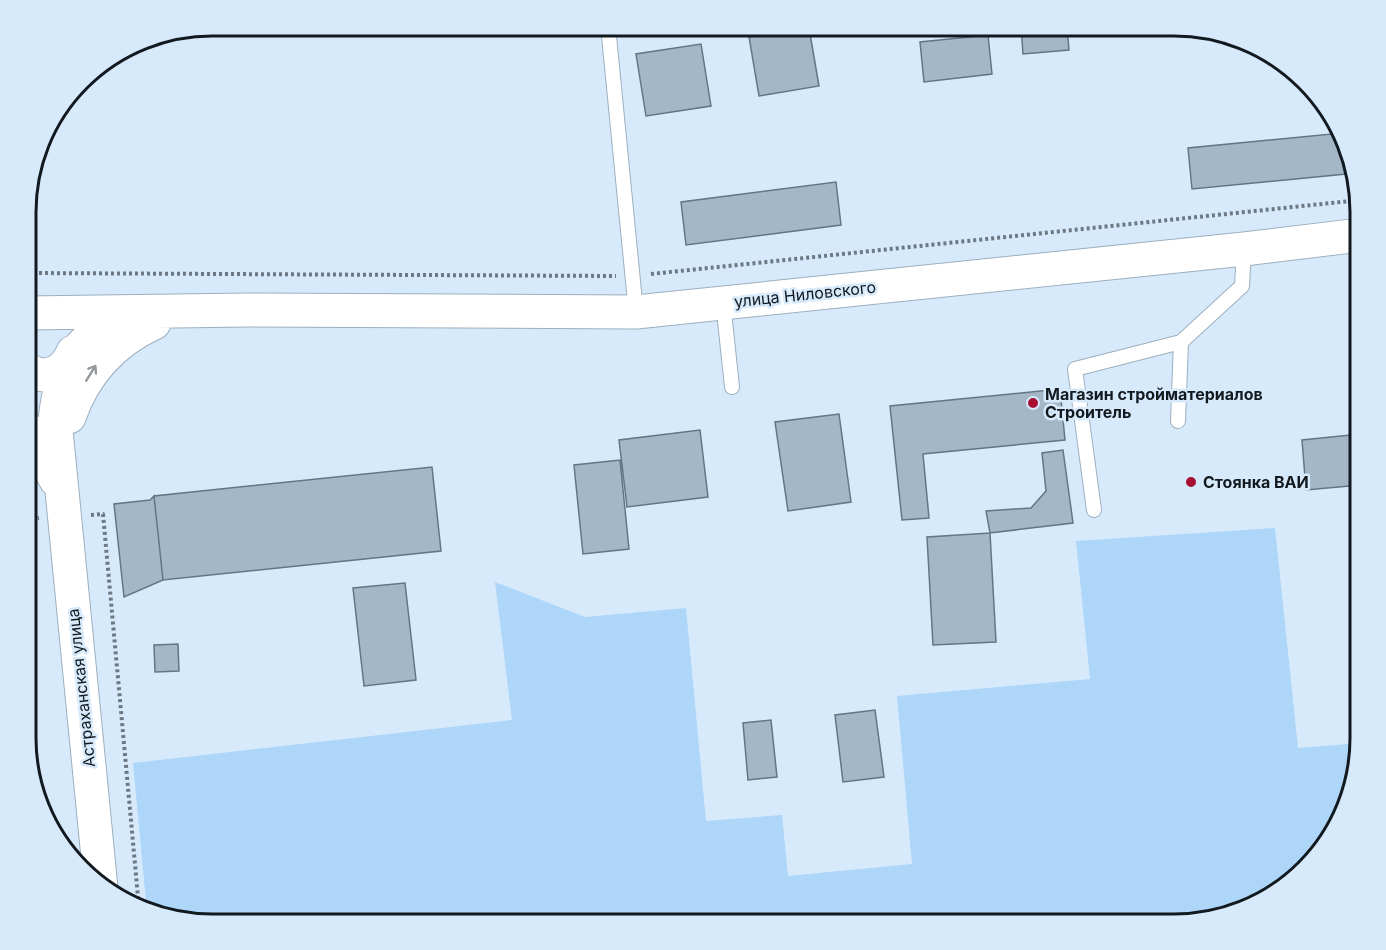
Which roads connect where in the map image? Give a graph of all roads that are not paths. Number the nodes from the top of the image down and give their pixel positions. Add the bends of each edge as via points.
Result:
1 (609, 36) edge
2 (1350, 235) edge
3 (1244, 249) junction
4 (723, 302) junction
5 (248, 310) junction
6 (636, 312) junction
7 (144, 313) junction
8 (36, 315) edge
9 (36, 315) edge
10 (1180, 342) junction
11 (70, 360) junction
12 (36, 374) edge
13 (732, 387) dead end
14 (36, 403) edge
15 (1178, 421) dead end
16 (36, 448) edge
17 (62, 502) junction
18 (1095, 510) dead end
19 (99, 873) edge

1 - 6 lane
2 - 3 street, улица Ниловского
3 - 4 street, улица Ниловского
3 - 10 lane via 1242,286
4 - 6 street, улица Ниловского
4 - 13 lane
5 - 6 street, улица Ниловского
5 - 7 street
17 -> 5 street via 66,425 97,364 140,329 161,320
7 - 8 street
7 - 11 street via 102,327 85,340
9 - 11 street via 59,318 73,335
10 - 15 lane
10 - 18 lane via 1075,369
11 - 12 street via 59,372
11 - 17 street via 58,392 55,420
14 - 17 street
16 - 17 street
17 - 19 street, Астраханская улица

